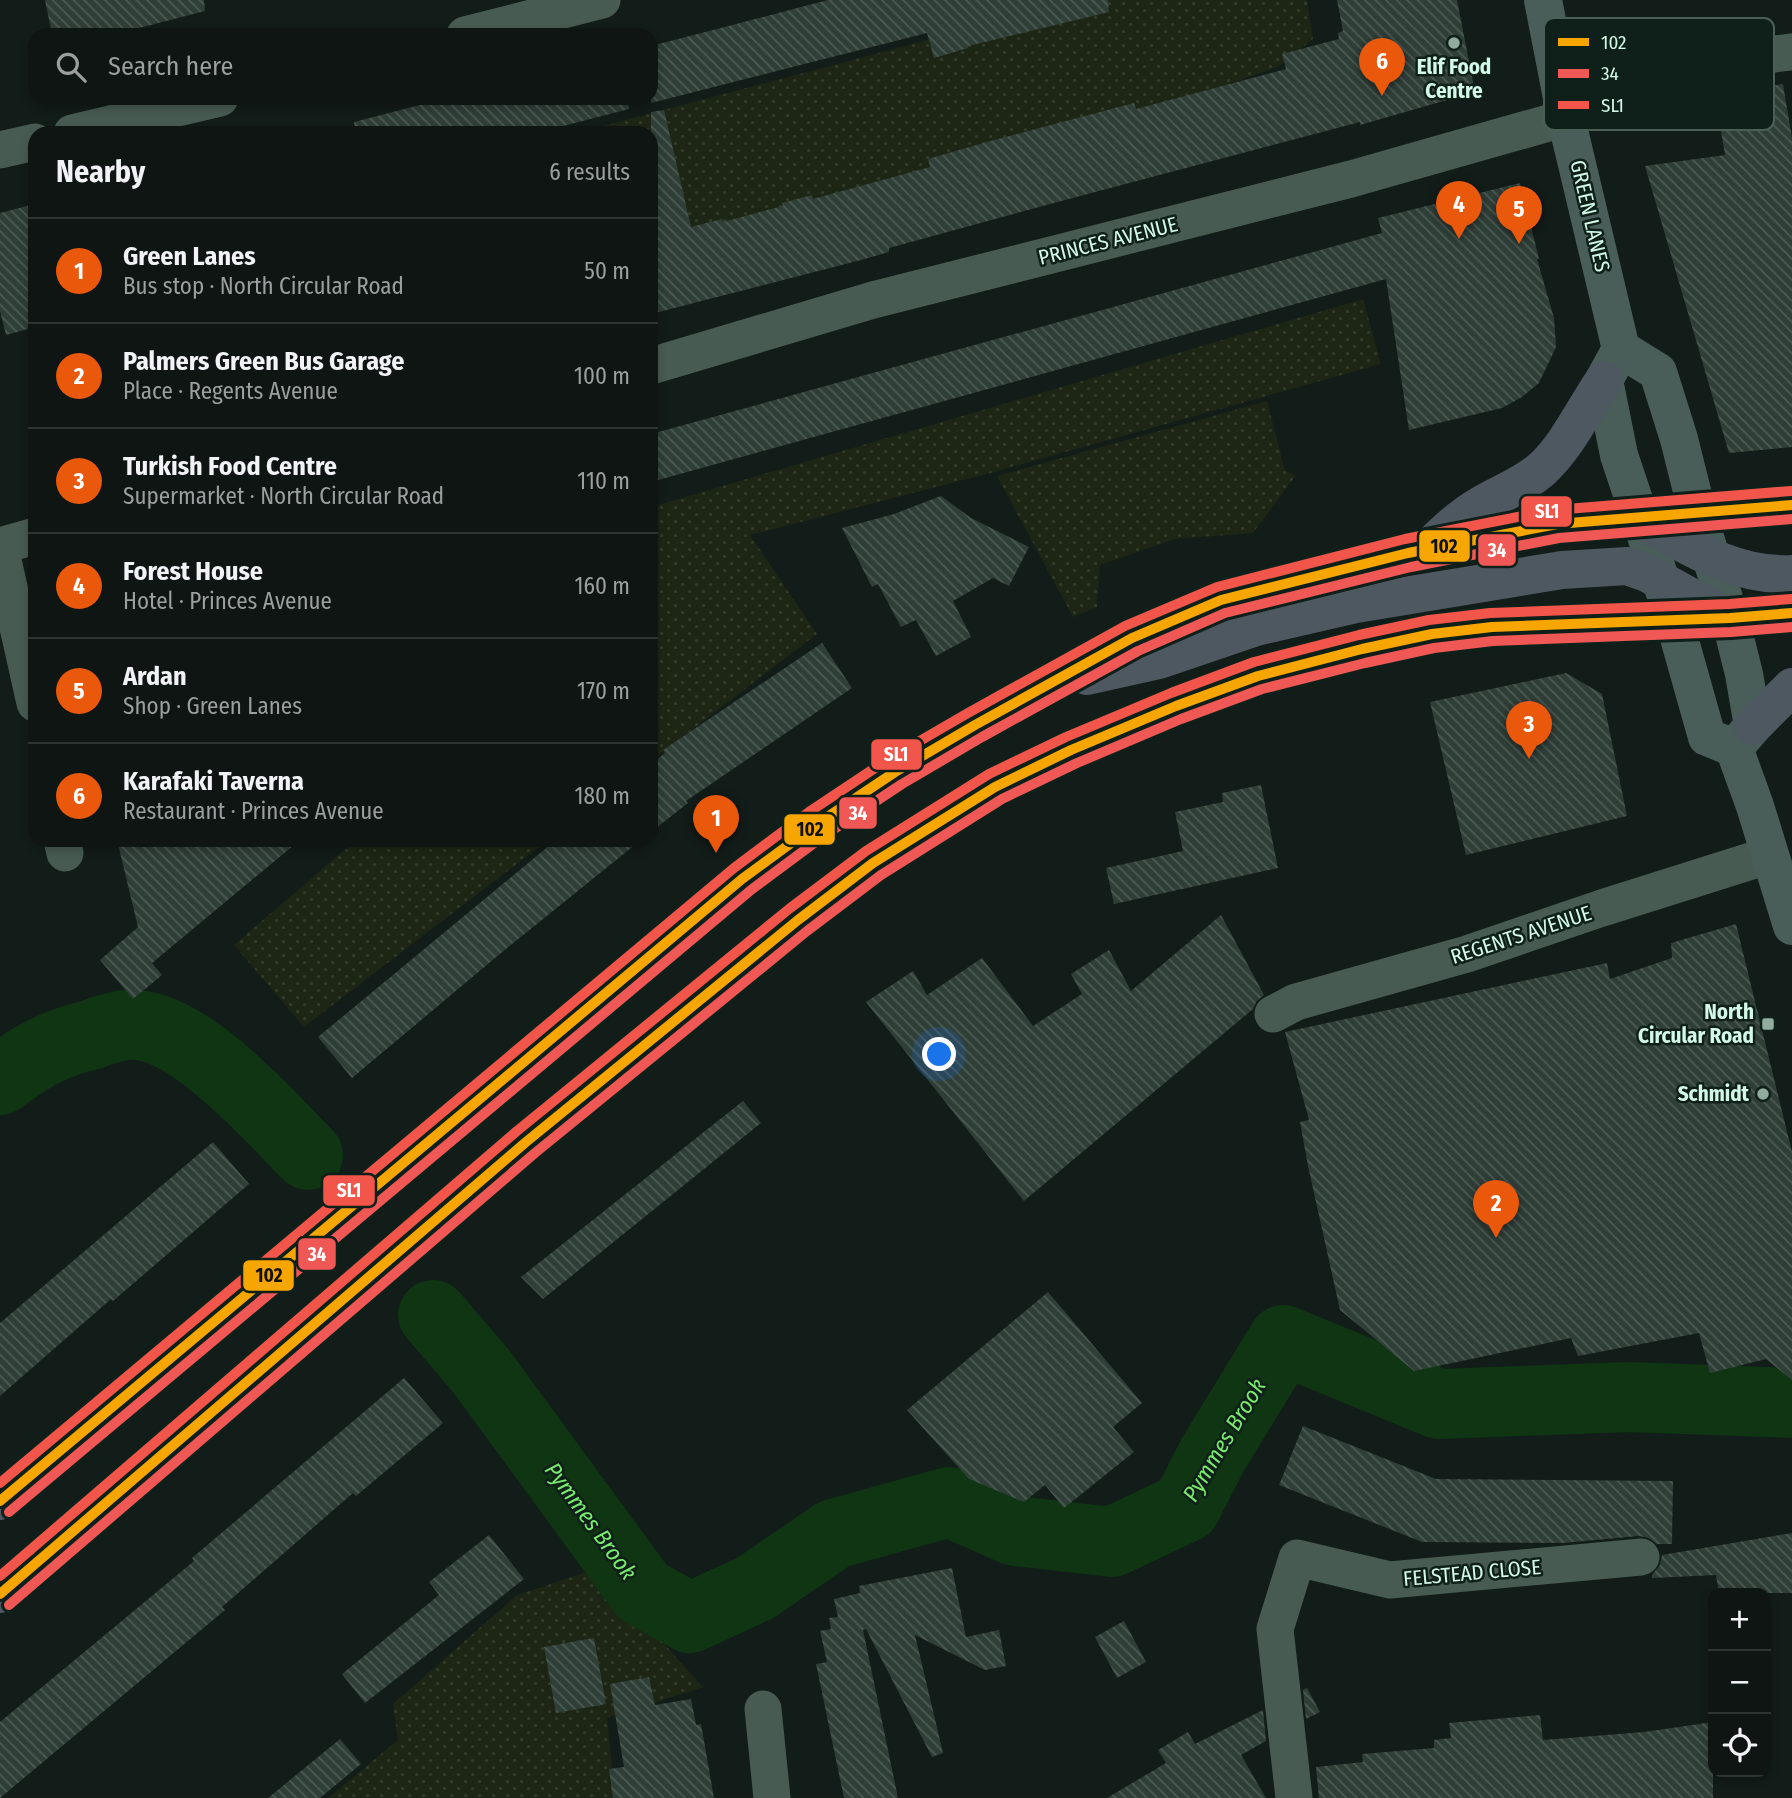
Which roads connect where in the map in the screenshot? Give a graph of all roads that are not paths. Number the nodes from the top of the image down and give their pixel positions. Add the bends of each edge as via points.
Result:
1 (602, 0) edge
2 (1543, 0) edge
3 (1546, 18) edge
4 (492, 28) edge
5 (1792, 52) edge
6 (1774, 54) edge
7 (190, 105) edge
8 (1544, 124) edge
9 (102, 126) edge
10 (1568, 130) edge
11 (28, 144) edge
12 (0, 150) edge
13 (658, 364) edge
14 (1613, 365) junction
15 (1792, 505) edge
16 (1698, 514) junction
17 (1639, 519) junction
18 (28, 538) edge
19 (0, 546) edge
20 (1427, 550) junction
21 (1712, 559) junction
22 (1792, 574) edge
23 (1662, 582) junction
24 (1792, 613) edge
25 (1730, 618) junction
26 (1674, 620) junction
27 (28, 672) edge
28 (1057, 681) junction
29 (1792, 687) edge
30 (1744, 737) junction
31 (1770, 855) junction
32 (1792, 926) edge
33 (1273, 1014) dead end
34 (0, 1501) edge
35 (1641, 1558) dead end
36 (0, 1594) edge
37 (763, 1709) dead end
38 (772, 1798) edge
39 (1294, 1798) edge

1 - 4 street
2 - 3 main road, GREEN LANES
5 - 6 street
7 - 9 street
8 - 13 street, PRINCES AVENUE via 1350,179 873,300
10 - 14 main road, GREEN LANES
11 - 12 street
14 - 16 main road via 1658,372
14 - 17 main road, GREEN LANES via 1619,455
14 - 20 highway via 1560,449 1541,469 1452,523
15 - 16 highway
16 - 17 highway
16 - 21 main road
17 - 20 highway via 1557,524
17 - 21 highway
17 - 23 main road, GREEN LANES
18 - 19 street
19 - 27 street
20 - 28 highway via 1221,600 1132,638
21 - 22 highway via 1759,572
21 - 25 main road
23 - 25 highway
23 - 26 main road, GREEN LANES
23 - 28 highway via 1627,566 1562,570 1457,586 1255,626 1159,660
24 - 25 highway
25 - 26 highway
25 - 30 main road
26 - 30 main road, GREEN LANES via 1707,737
26 - 36 highway via 1492,627 1362,649 1258,676 1176,706 995,787 873,863 797,920 526,1142
28 - 34 highway via 895,772 742,879
29 - 30 highway
30 - 31 main road
31 - 32 main road
31 - 33 street, REGENTS AVENUE via 1467,954 1296,1002
35 - 39 street, FELSTEAD CLOSE via 1391,1580 1297,1558 1275,1629
37 - 38 street

